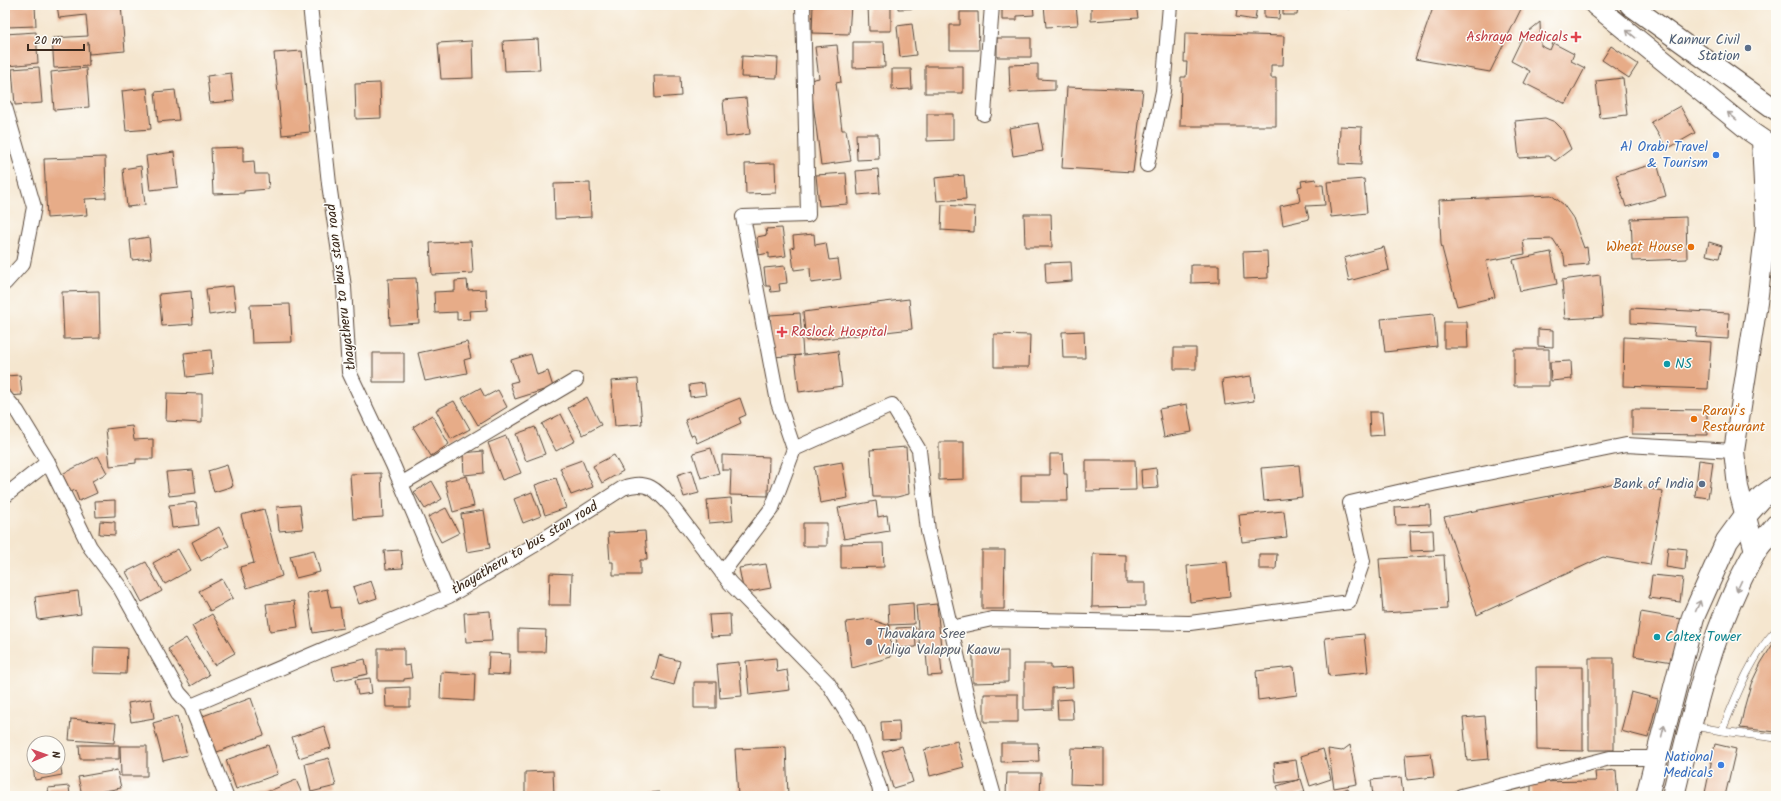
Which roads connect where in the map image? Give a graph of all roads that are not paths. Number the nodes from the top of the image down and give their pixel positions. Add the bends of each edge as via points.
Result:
1 (310, 5) edge
2 (803, 5) edge
3 (992, 5) edge
4 (1170, 5) edge
5 (1595, 5) edge
6 (1635, 7) edge
7 (5, 107) edge
8 (1776, 110) edge
9 (984, 114) dead end
10 (1769, 145) edge
11 (1147, 165) dead end
12 (5, 283) edge
13 (576, 380) dead end
14 (5, 397) edge
15 (794, 449) junction
16 (1734, 451) junction
17 (48, 462) junction
18 (401, 484) junction
19 (1776, 487) edge
20 (5, 496) edge
21 (1746, 515) junction
22 (1776, 526) edge
23 (1755, 551) junction
24 (722, 574) junction
25 (449, 596) junction
26 (951, 628) junction
27 (1776, 630) edge
28 (191, 706) junction
29 (1690, 725) junction
30 (1722, 731) junction
31 (1776, 738) edge
32 (1656, 758) junction
33 (226, 796) edge
34 (881, 796) edge
35 (994, 796) edge
36 (1462, 796) edge
37 (1647, 796) edge
38 (1673, 796) edge

1 - 18 street, thayatheru to bus stan road via 329,184 344,287 349,372
2 - 15 street via 808,215 743,217 778,402
3 - 9 street
4 - 11 street via 1162,91
10 -> 5 main road
6 - 8 main road
7 - 12 street via 34,207 23,262
10 - 16 main road via 1766,227
13 - 18 street
14 - 17 street via 17,411
15 - 24 street via 772,508
15 - 26 street via 892,405 919,450 928,531
16 - 21 main road via 1738,487
16 - 26 street via 1626,445 1350,503 1363,561 1349,602 1190,623 992,619
17 - 20 street
17 - 28 street via 90,547 119,586 179,693
18 - 25 street, thayatheru to bus stan road
19 - 21 highway via 1762,497
21 - 23 main road
32 -> 21 highway via 1693,617 1727,541
22 - 23 highway
23 -> 29 highway via 1719,628
24 - 25 street, thayatheru to bus stan road via 662,496 649,485 633,484
24 - 34 street, thayatheru to bus stan road via 828,684 858,731
25 - 28 street
26 - 35 street
27 - 30 lane via 1766,642 1739,691
28 - 33 street
29 - 30 lane
29 - 38 highway
30 - 31 lane
32 - 36 street via 1610,758
32 - 37 highway

